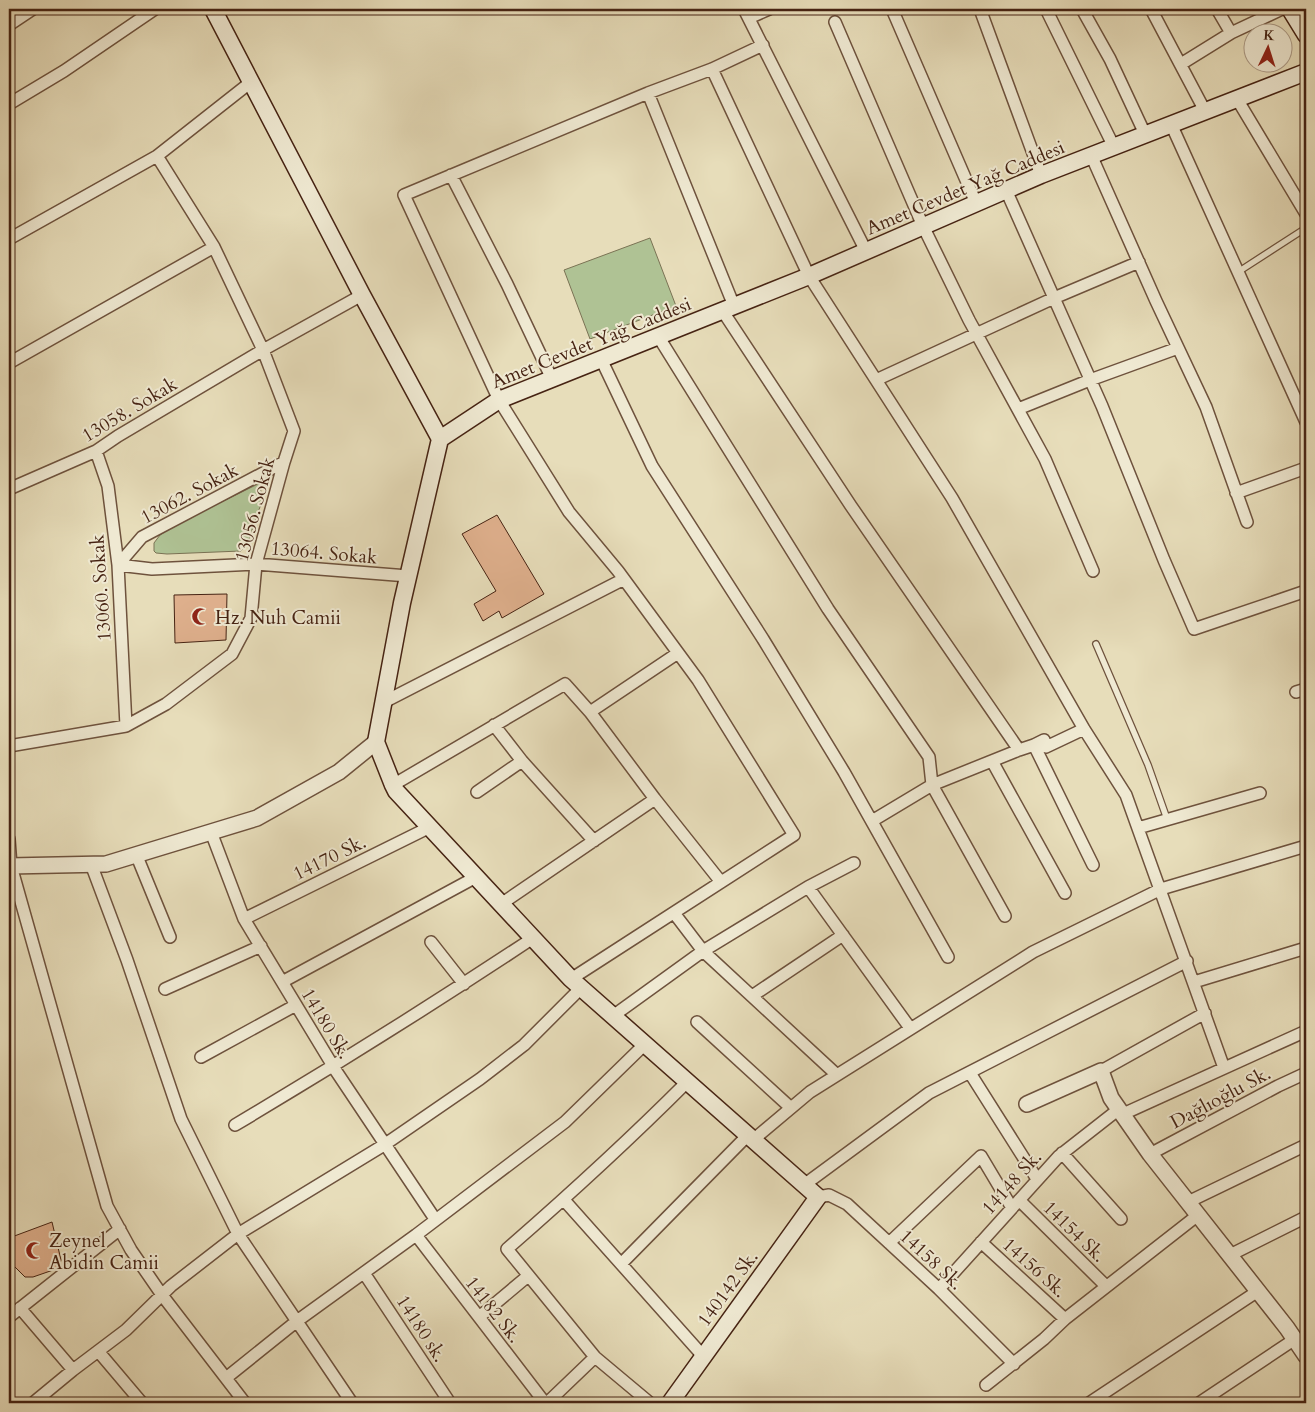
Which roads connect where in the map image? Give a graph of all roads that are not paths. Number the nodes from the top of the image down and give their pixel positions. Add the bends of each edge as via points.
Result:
1 (33, 9) edge
2 (155, 9) edge
3 (213, 9) edge
4 (769, 9) edge
5 (892, 9) edge
6 (982, 9) edge
7 (1046, 9) edge
8 (1082, 9) edge
9 (1151, 9) edge
10 (1217, 9) edge
11 (1282, 9) edge
12 (1290, 9) edge
13 (746, 13) edge
14 (835, 22) dead end
15 (9, 24) edge
16 (1231, 33) junction
17 (1306, 35) edge
18 (763, 45) junction
19 (1180, 64) junction
20 (712, 69) junction
21 (1306, 72) edge
22 (251, 82) junction
23 (648, 94) junction
24 (1237, 98) junction
25 (9, 104) edge
26 (1205, 111) junction
27 (1171, 124) junction
28 (1145, 134) junction
29 (1114, 147) junction
30 (157, 156) junction
31 (1091, 156) junction
32 (451, 175) junction
33 (1041, 175) junction
34 (1006, 190) junction
35 (976, 203) junction
36 (1306, 214) edge
37 (923, 226) junction
38 (1306, 228) edge
39 (9, 239) edge
40 (214, 247) junction
41 (866, 251) junction
42 (1138, 262) junction
43 (1238, 272) junction
44 (809, 276) junction
45 (362, 295) junction
46 (1054, 298) junction
47 (728, 308) junction
48 (977, 334) junction
49 (658, 336) junction
50 (1178, 348) junction
51 (263, 350) junction
52 (601, 359) junction
53 (9, 364) edge
54 (552, 379) junction
55 (876, 380) junction
56 (1090, 380) junction
57 (499, 400) junction
58 (1018, 409) junction
59 (1306, 422) edge
60 (440, 439) junction
61 (96, 451) junction
62 (284, 462) junction
63 (1306, 468) edge
64 (9, 489) edge
65 (1236, 492) junction
66 (1247, 522) dead end
67 (256, 564) junction
68 (118, 565) junction
69 (1094, 570) dead end
70 (408, 576) junction
71 (624, 579) junction
72 (1306, 590) edge
73 (1096, 644) dead end
74 (678, 652) junction
75 (384, 702) junction
76 (590, 712) junction
77 (494, 725) junction
78 (126, 726) junction
79 (1084, 729) junction
80 (376, 742) junction
81 (1034, 745) junction
82 (9, 746) edge
83 (1019, 750) junction
84 (522, 761) junction
85 (992, 761) junction
86 (393, 785) junction
87 (932, 785) junction
88 (477, 792) dead end
89 (1260, 793) dead end
90 (655, 799) junction
91 (1168, 820) junction
92 (872, 821) junction
93 (430, 827) junction
94 (1138, 828) junction
95 (210, 832) junction
96 (9, 839) edge
97 (594, 841) junction
98 (1306, 846) edge
99 (136, 854) junction
100 (854, 863) dead end
101 (91, 864) junction
102 (1093, 865) dead end
103 (10, 866) edge
104 (476, 877) junction
105 (721, 882) junction
106 (808, 887) junction
107 (1161, 889) junction
108 (1065, 893) dead end
109 (501, 904) junction
110 (674, 912) junction
111 (1006, 916) dead end
112 (244, 919) junction
113 (843, 935) junction
114 (170, 937) dead end
115 (533, 938) junction
116 (431, 942) dead end
117 (261, 946) junction
118 (1306, 948) edge
119 (703, 951) junction
120 (948, 957) dead end
121 (1186, 961) junction
122 (282, 982) junction
123 (1194, 982) junction
124 (464, 984) junction
125 (576, 984) junction
126 (165, 989) dead end
127 (752, 996) junction
128 (296, 1005) junction
129 (1205, 1013) junction
130 (613, 1016) junction
131 (697, 1022) dead end
132 (910, 1028) junction
133 (1306, 1031) edge
134 (645, 1044) junction
135 (201, 1057) dead end
136 (333, 1066) junction
137 (1224, 1068) junction
138 (1101, 1071) junction
139 (970, 1073) junction
140 (1306, 1073) edge
141 (837, 1075) junction
142 (687, 1082) junction
143 (1027, 1104) dead end
144 (791, 1108) junction
145 (1121, 1111) junction
146 (235, 1125) dead end
147 (751, 1138) junction
148 (384, 1145) junction
149 (1306, 1145) edge
150 (1062, 1153) junction
151 (1150, 1154) junction
152 (1038, 1179) junction
153 (804, 1185) junction
154 (818, 1197) junction
155 (564, 1200) junction
156 (1188, 1202) junction
157 (1015, 1204) junction
158 (1198, 1215) junction
159 (1306, 1217) edge
160 (1121, 1219) dead end
161 (435, 1220) junction
162 (120, 1229) junction
163 (238, 1234) junction
164 (416, 1235) junction
165 (981, 1242) junction
166 (889, 1243) junction
167 (1230, 1255) junction
168 (621, 1264) junction
169 (364, 1273) junction
170 (528, 1276) junction
171 (1106, 1286) junction
172 (939, 1288) junction
173 (1258, 1291) junction
174 (162, 1295) junction
175 (20, 1308) junction
176 (9, 1317) edge
177 (479, 1317) junction
178 (1065, 1319) junction
179 (297, 1322) junction
180 (1295, 1339) junction
181 (98, 1351) junction
182 (703, 1356) junction
183 (1306, 1356) edge
184 (595, 1357) junction
185 (1014, 1364) junction
186 (73, 1370) junction
187 (226, 1378) junction
188 (986, 1385) dead end
189 (38, 1402) edge
190 (142, 1403) edge
191 (245, 1403) edge
192 (352, 1403) edge
193 (450, 1403) edge
194 (546, 1403) edge
195 (650, 1403) edge
196 (670, 1403) edge
197 (1089, 1403) edge
198 (1199, 1403) edge

1 - 15 street
2 - 25 street
3 - 22 main road
4 - 13 street
5 - 35 street
6 - 33 street
7 - 29 street
8 - 28 street
9 - 19 street
10 - 16 street
11 - 16 street
12 - 17 main road
13 - 18 street
14 - 37 street
16 - 19 street
18 - 20 street
18 - 41 street
19 - 26 street
20 - 23 street
20 - 44 street
21 - 24 main road, Amet Cevdet Yağ Caddesi
22 - 30 street
22 - 45 main road
23 - 32 street
23 - 47 street
24 - 26 main road, Amet Cevdet Yağ Caddesi
24 - 36 street
26 - 27 main road, Amet Cevdet Yağ Caddesi
27 - 28 main road, Amet Cevdet Yağ Caddesi
27 - 43 street
28 - 29 main road, Amet Cevdet Yağ Caddesi
29 - 31 main road, Amet Cevdet Yağ Caddesi
30 - 39 street
30 - 40 street, 13056. Sokak
31 - 33 main road, Amet Cevdet Yağ Caddesi
31 - 42 street
32 - 54 street
32 - 57 street via 404,195
33 - 34 main road, Amet Cevdet Yağ Caddesi
34 - 35 main road, Amet Cevdet Yağ Caddesi
34 - 46 street
35 - 37 main road, Amet Cevdet Yağ Caddesi
37 - 41 main road, Amet Cevdet Yağ Caddesi
37 - 48 street
38 - 43 lane
40 - 51 street, 13056. Sokak
40 - 53 street
41 - 44 main road, Amet Cevdet Yağ Caddesi
42 - 46 street
42 - 50 street
43 - 59 street
44 - 47 main road, Amet Cevdet Yağ Caddesi
44 - 55 street
45 - 51 street, 13058. Sokak
45 - 60 main road
46 - 48 street
46 - 56 street
47 - 49 main road, Amet Cevdet Yağ Caddesi
47 - 83 street via 896,572
48 - 55 street
48 - 58 street
49 - 52 main road, Amet Cevdet Yağ Caddesi
49 - 87 street via 828,609 929,757
50 - 56 street
50 - 65 street via 1206,406
51 - 61 street, 13058. Sokak
51 - 62 street, 13056. Sokak via 294,431
52 - 54 main road, Amet Cevdet Yağ Caddesi
52 - 92 street via 652,466 763,639
54 - 57 main road, Amet Cevdet Yağ Caddesi
55 - 79 street via 952,498
56 - 58 street
56 - 72 street via 1194,629
57 - 60 main road, Amet Cevdet Yağ Caddesi
57 - 71 street via 569,512
58 - 69 street via 1045,459
60 - 70 main road
61 - 64 street, 13058. Sokak
61 - 68 street, 13060. Sokak via 108,486
62 - 67 street, 13056. Sokak
62 - 68 street, 13062. Sokak via 142,537
63 - 65 street
65 - 66 street
67 - 68 street, 13064. Sokak via 152,569
67 - 70 street, 13064. Sokak
67 - 78 street, 13056. Sokak via 251,618 232,654 166,704
68 - 78 street, 13060. Sokak
70 - 75 main road
71 - 74 street
71 - 75 street
73 - 91 lane
74 - 76 street
74 - 105 street via 794,835
75 - 80 main road
76 - 77 street via 565,684
76 - 90 street
77 - 84 street
77 - 86 street
78 - 82 street, 13056. Sokak
79 - 81 street via 1046,747 1044,740
79 - 94 street via 1126,795
80 - 86 main road
80 - 95 street via 339,772 257,818
81 - 83 street
81 - 102 street
83 - 85 street
84 - 88 street
84 - 97 street
85 - 87 street
85 - 108 street
86 - 93 main road
87 - 92 street
87 - 111 street
89 - 91 street
90 - 97 street
90 - 105 street
91 - 94 street
92 - 120 street
93 - 104 main road
93 - 112 street, 14170 Sk.
94 - 107 street
95 - 99 street
95 - 112 street, 14180 Sk.
96 - 103 street
97 - 109 street
98 - 107 street
99 - 101 street via 106,864
99 - 114 street
100 - 106 street
101 - 103 street
101 - 163 street via 181,1119
103 - 162 street via 107,1206
104 - 109 main road
104 - 122 street
105 - 110 street
106 - 113 street
106 - 119 street
107 - 121 street
107 - 132 street via 1033,952
109 - 115 main road
110 - 119 street
110 - 125 street
112 - 117 street, 14180 Sk.
113 - 127 street
113 - 132 street
115 - 124 street
115 - 125 main road
116 - 124 street
117 - 122 street, 14180 Sk.
117 - 126 street
118 - 123 street
119 - 127 street
119 - 130 street
121 - 123 street
121 - 139 street
122 - 128 street, 14180 Sk.
123 - 129 street
124 - 136 street
125 - 130 main road
125 - 148 street via 524,1045
127 - 141 street
128 - 135 street
128 - 136 street, 14180 Sk.
129 - 137 street
129 - 138 street
130 - 134 main road
131 - 144 street
132 - 141 street
133 - 137 street, 14148 Sk.
134 - 142 main road
134 - 161 street via 565,1122
136 - 146 street
136 - 148 street, 14180 Sk.
137 - 145 street, 14148 Sk.
138 - 143 street
138 - 145 street via 1111,1098
139 - 152 street
139 - 153 street via 929,1093
140 - 151 street, Dağlıoğlu Sk.
141 - 144 street
142 - 147 main road
142 - 155 street
144 - 147 street
145 - 150 street, 14148 Sk.
145 - 151 street
147 - 153 main road
147 - 168 street
148 - 161 street, 14180 Sk.
148 - 163 street
149 - 156 street
150 - 152 street, 14148 Sk.
150 - 160 street
151 - 156 street
152 - 157 street, 14148 Sk.
153 - 154 main road
154 - 166 street, 14158 Sk. via 829,1195 847,1204
154 - 182 main road, 140142 Sk.
155 - 168 street
155 - 170 street via 507,1249
156 - 158 street
157 - 165 street, 14148 Sk.
157 - 166 street, 14154 Sk. via 980,1156
157 - 171 street, 14154 Sk.
158 - 167 street
158 - 171 street
159 - 167 street
161 - 164 street
162 - 174 street
162 - 175 street
163 - 174 street
163 - 179 street
164 - 169 street
164 - 177 street, 14182 Sk.
165 - 172 street, 14148 Sk.
165 - 178 street, 14156 Sk.
166 - 172 street, 14158 Sk.
167 - 173 street
168 - 182 street
169 - 179 street
169 - 193 street, 14180 sk.
170 - 177 street
170 - 184 street
171 - 178 street
172 - 185 street, 14158 Sk.
173 - 180 street
173 - 197 street
174 - 181 street via 126,1330
174 - 187 street
175 - 176 street
175 - 186 street
177 - 194 street, 14182 Sk.
178 - 185 street
179 - 187 street
179 - 192 street
180 - 183 street
180 - 198 street
181 - 186 street
181 - 190 street
182 - 196 main road, 140142 Sk.
184 - 194 street
184 - 195 street
185 - 188 street
186 - 189 street
187 - 191 street

